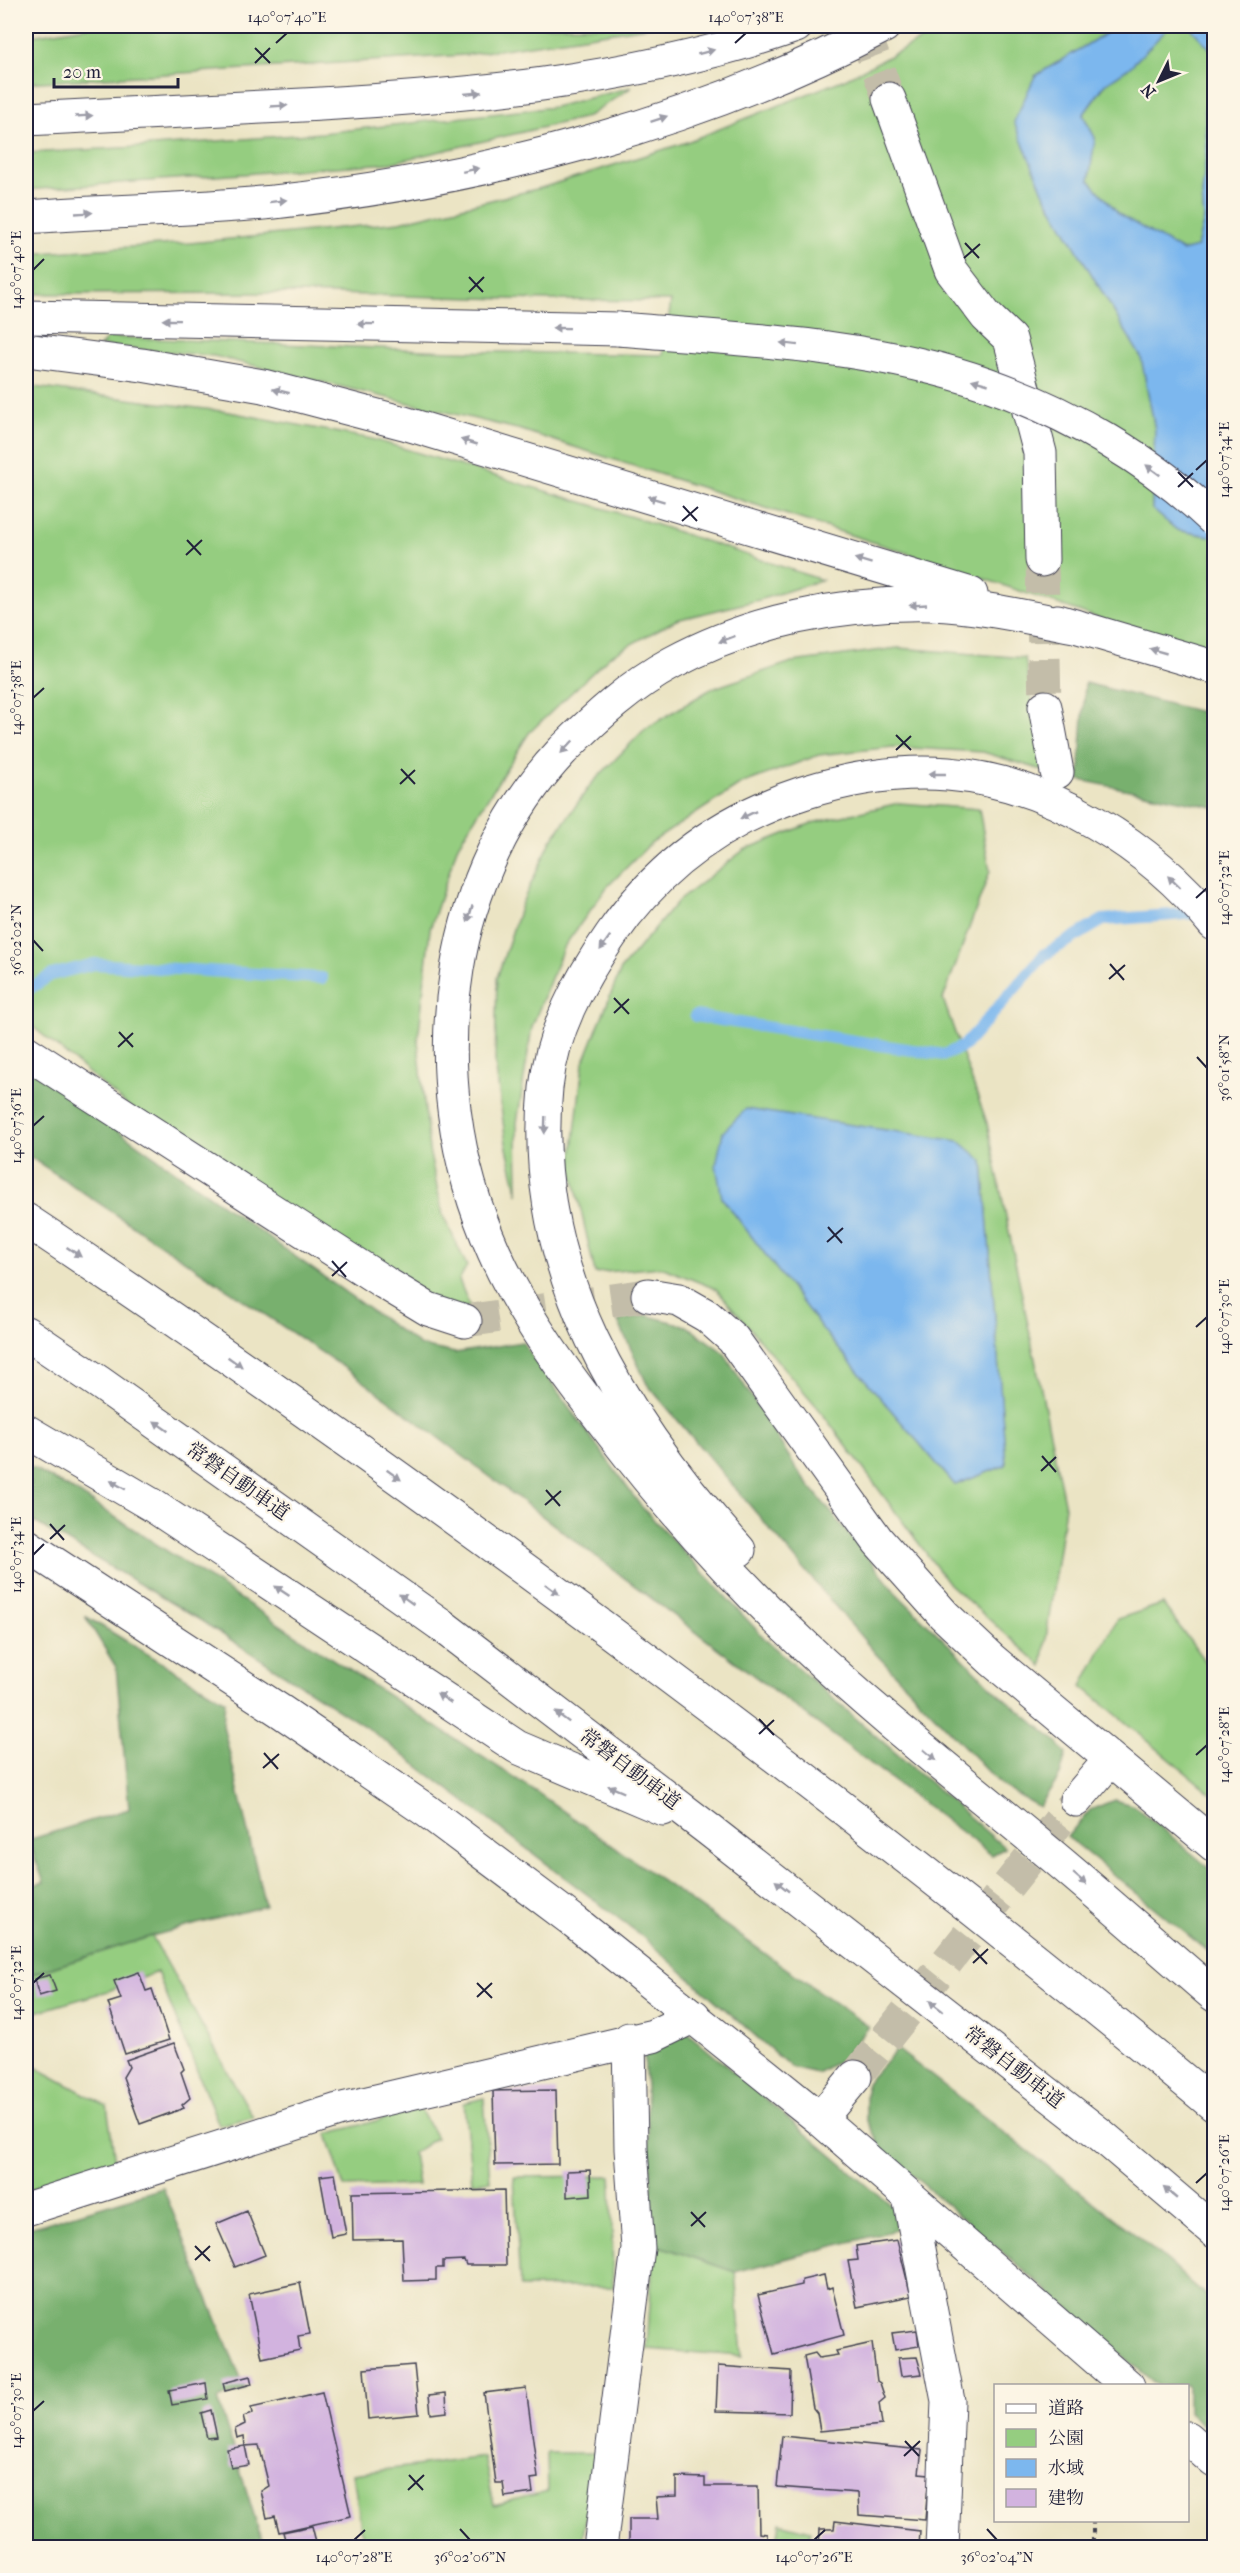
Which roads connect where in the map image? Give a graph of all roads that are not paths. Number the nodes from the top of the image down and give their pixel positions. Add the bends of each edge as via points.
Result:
1 (796, 26) edge
2 (884, 26) edge
3 (889, 99) tunnel mouth
4 (26, 119) edge
5 (26, 217) edge
6 (26, 317) edge
7 (26, 350) edge
8 (1215, 520) edge
9 (1042, 560) tunnel mouth
10 (1080, 627) junction
11 (1215, 667) edge
12 (1045, 707) tunnel mouth
13 (1057, 772) dead end
14 (1215, 924) edge
15 (26, 1052) edge
16 (26, 1220) edge
17 (648, 1295) tunnel mouth
18 (465, 1321) tunnel mouth
19 (26, 1333) edge
20 (26, 1431) edge
21 (26, 1545) edge
22 (885, 1717) junction
23 (1110, 1760) junction
24 (1076, 1800) tunnel mouth
25 (708, 1829) junction
26 (1215, 1845) edge
27 (1215, 1995) edge
28 (694, 2016) junction
29 (629, 2039) junction
30 (855, 2077) tunnel mouth
31 (1215, 2105) edge
32 (820, 2119) junction
33 (909, 2197) junction
34 (26, 2209) edge
35 (1215, 2231) edge
36 (1127, 2384) edge
37 (1189, 2439) edge
38 (1215, 2461) edge
39 (600, 2547) edge
40 (942, 2547) edge

4 -> 1 main road via 392,101 498,90 670,62
5 -> 2 main road via 273,202 364,190 540,154 707,102
3 - 9 main road via 951,270 986,316 1011,339 1041,453
8 -> 6 main road, bridge via 1150,466 1044,407 986,383 850,351 619,329
10 -> 7 main road via 394,420 263,386
11 -> 10 main road
10 -> 22 main road via 932,604 872,607 772,623 671,663 605,711 553,762 521,804 495,847 461,943 449,1043 451,1096 459,1145 494,1253 577,1388 683,1521 805,1646
12 - 13 main road
14 -> 22 main road via 1178,884 1133,845 1090,818 994,782 948,774 892,774 837,782 785,798 742,817 699,843 661,873 626,912 571,1000 555,1041 546,1086 544,1140 556,1238 590,1337 615,1387 682,1481
15 - 18 main road via 385,1283 428,1309
16 -> 31 main road via 148,1301 488,1542 838,1803
17 - 23 main road via 679,1300 707,1316 734,1340 878,1540 944,1616
25 -> 19 main road, 常磐自動車道 via 440,1624
25 -> 20 main road via 517,1747 152,1505
21 - 28 main road via 427,1810
22 -> 27 main road
23 - 24 main road
23 - 26 main road
35 -> 25 main road, 常磐自動車道 via 1101,2135
28 - 29 main road via 653,2036
28 - 32 main road
29 - 34 main road via 338,2110
29 - 39 main road via 638,2248
30 - 32 main road
32 - 33 main road
33 - 36 main road
33 - 40 main road via 948,2401
37 - 38 main road

